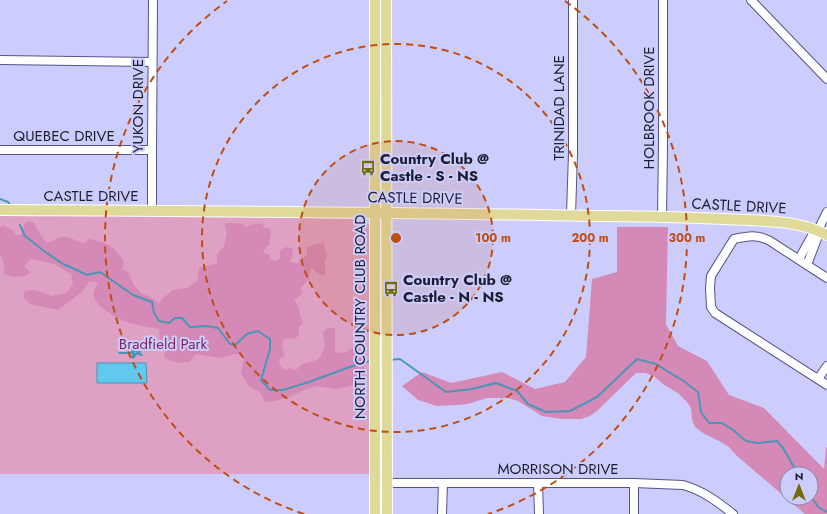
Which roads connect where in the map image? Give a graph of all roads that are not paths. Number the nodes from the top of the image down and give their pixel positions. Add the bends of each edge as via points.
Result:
1 (152, 0) edge
2 (375, 0) edge
3 (386, 0) edge
4 (573, 0) edge
5 (663, 0) edge
6 (751, 0) edge
7 (375, 48) junction
8 (386, 48) junction
9 (0, 60) edge
10 (152, 62) junction
11 (827, 79) edge
12 (0, 150) edge
13 (152, 150) junction
14 (0, 210) edge
15 (152, 211) junction
16 (376, 212) junction
17 (386, 212) junction
18 (827, 212) edge
19 (571, 215) junction
20 (662, 217) junction
21 (822, 232) edge
22 (799, 259) junction
23 (807, 265) junction
24 (827, 278) edge
25 (827, 366) edge
26 (818, 379) junction
27 (827, 385) edge
28 (375, 416) junction
29 (386, 416) junction
30 (375, 483) junction
31 (387, 483) junction
32 (634, 483) junction
33 (443, 484) junction
34 (538, 484) junction
35 (375, 514) edge
36 (387, 514) edge
37 (442, 514) edge
38 (539, 514) edge
39 (634, 514) edge
40 (733, 514) edge

1 - 10 street, YUKON DRIVE
2 - 7 main road, NORTH COUNTRY CLUB ROAD
3 - 8 main road, NORTH COUNTRY CLUB ROAD
4 - 19 street, TRINIDAD LANE
5 - 20 street, HOLBROOK DRIVE
6 - 11 street
7 - 8 main road
7 - 16 main road, NORTH COUNTRY CLUB ROAD
8 - 17 main road, NORTH COUNTRY CLUB ROAD
9 - 10 street
10 - 13 street, YUKON DRIVE
12 - 13 street, QUEBEC DRIVE
13 - 15 street, YUKON DRIVE
14 - 15 main road, CASTLE DRIVE
15 - 16 main road, CASTLE DRIVE
16 - 17 main road, CASTLE DRIVE
16 - 28 main road, NORTH COUNTRY CLUB ROAD
17 - 19 main road, CASTLE DRIVE
17 - 29 main road, NORTH COUNTRY CLUB ROAD
18 - 21 street
19 - 20 main road, CASTLE DRIVE
20 - 21 main road, CASTLE DRIVE via 794,224
21 - 22 street via 813,234
21 - 23 street
22 - 23 street
22 - 26 street via 763,237 734,239 711,276 711,307 715,313
23 - 24 street
25 - 26 street
26 - 27 street
28 - 29 main road
28 - 30 main road, NORTH COUNTRY CLUB ROAD
29 - 31 main road, NORTH COUNTRY CLUB ROAD
30 - 31 street, MORRISON DRIVE
30 - 35 main road, NORTH COUNTRY CLUB ROAD
31 - 33 street, MORRISON DRIVE
31 - 36 main road, NORTH COUNTRY CLUB ROAD
32 - 34 street, MORRISON DRIVE
32 - 39 street
32 - 40 street, MORRISON DRIVE via 688,486 713,498
33 - 34 street, MORRISON DRIVE
33 - 37 street
34 - 38 street

